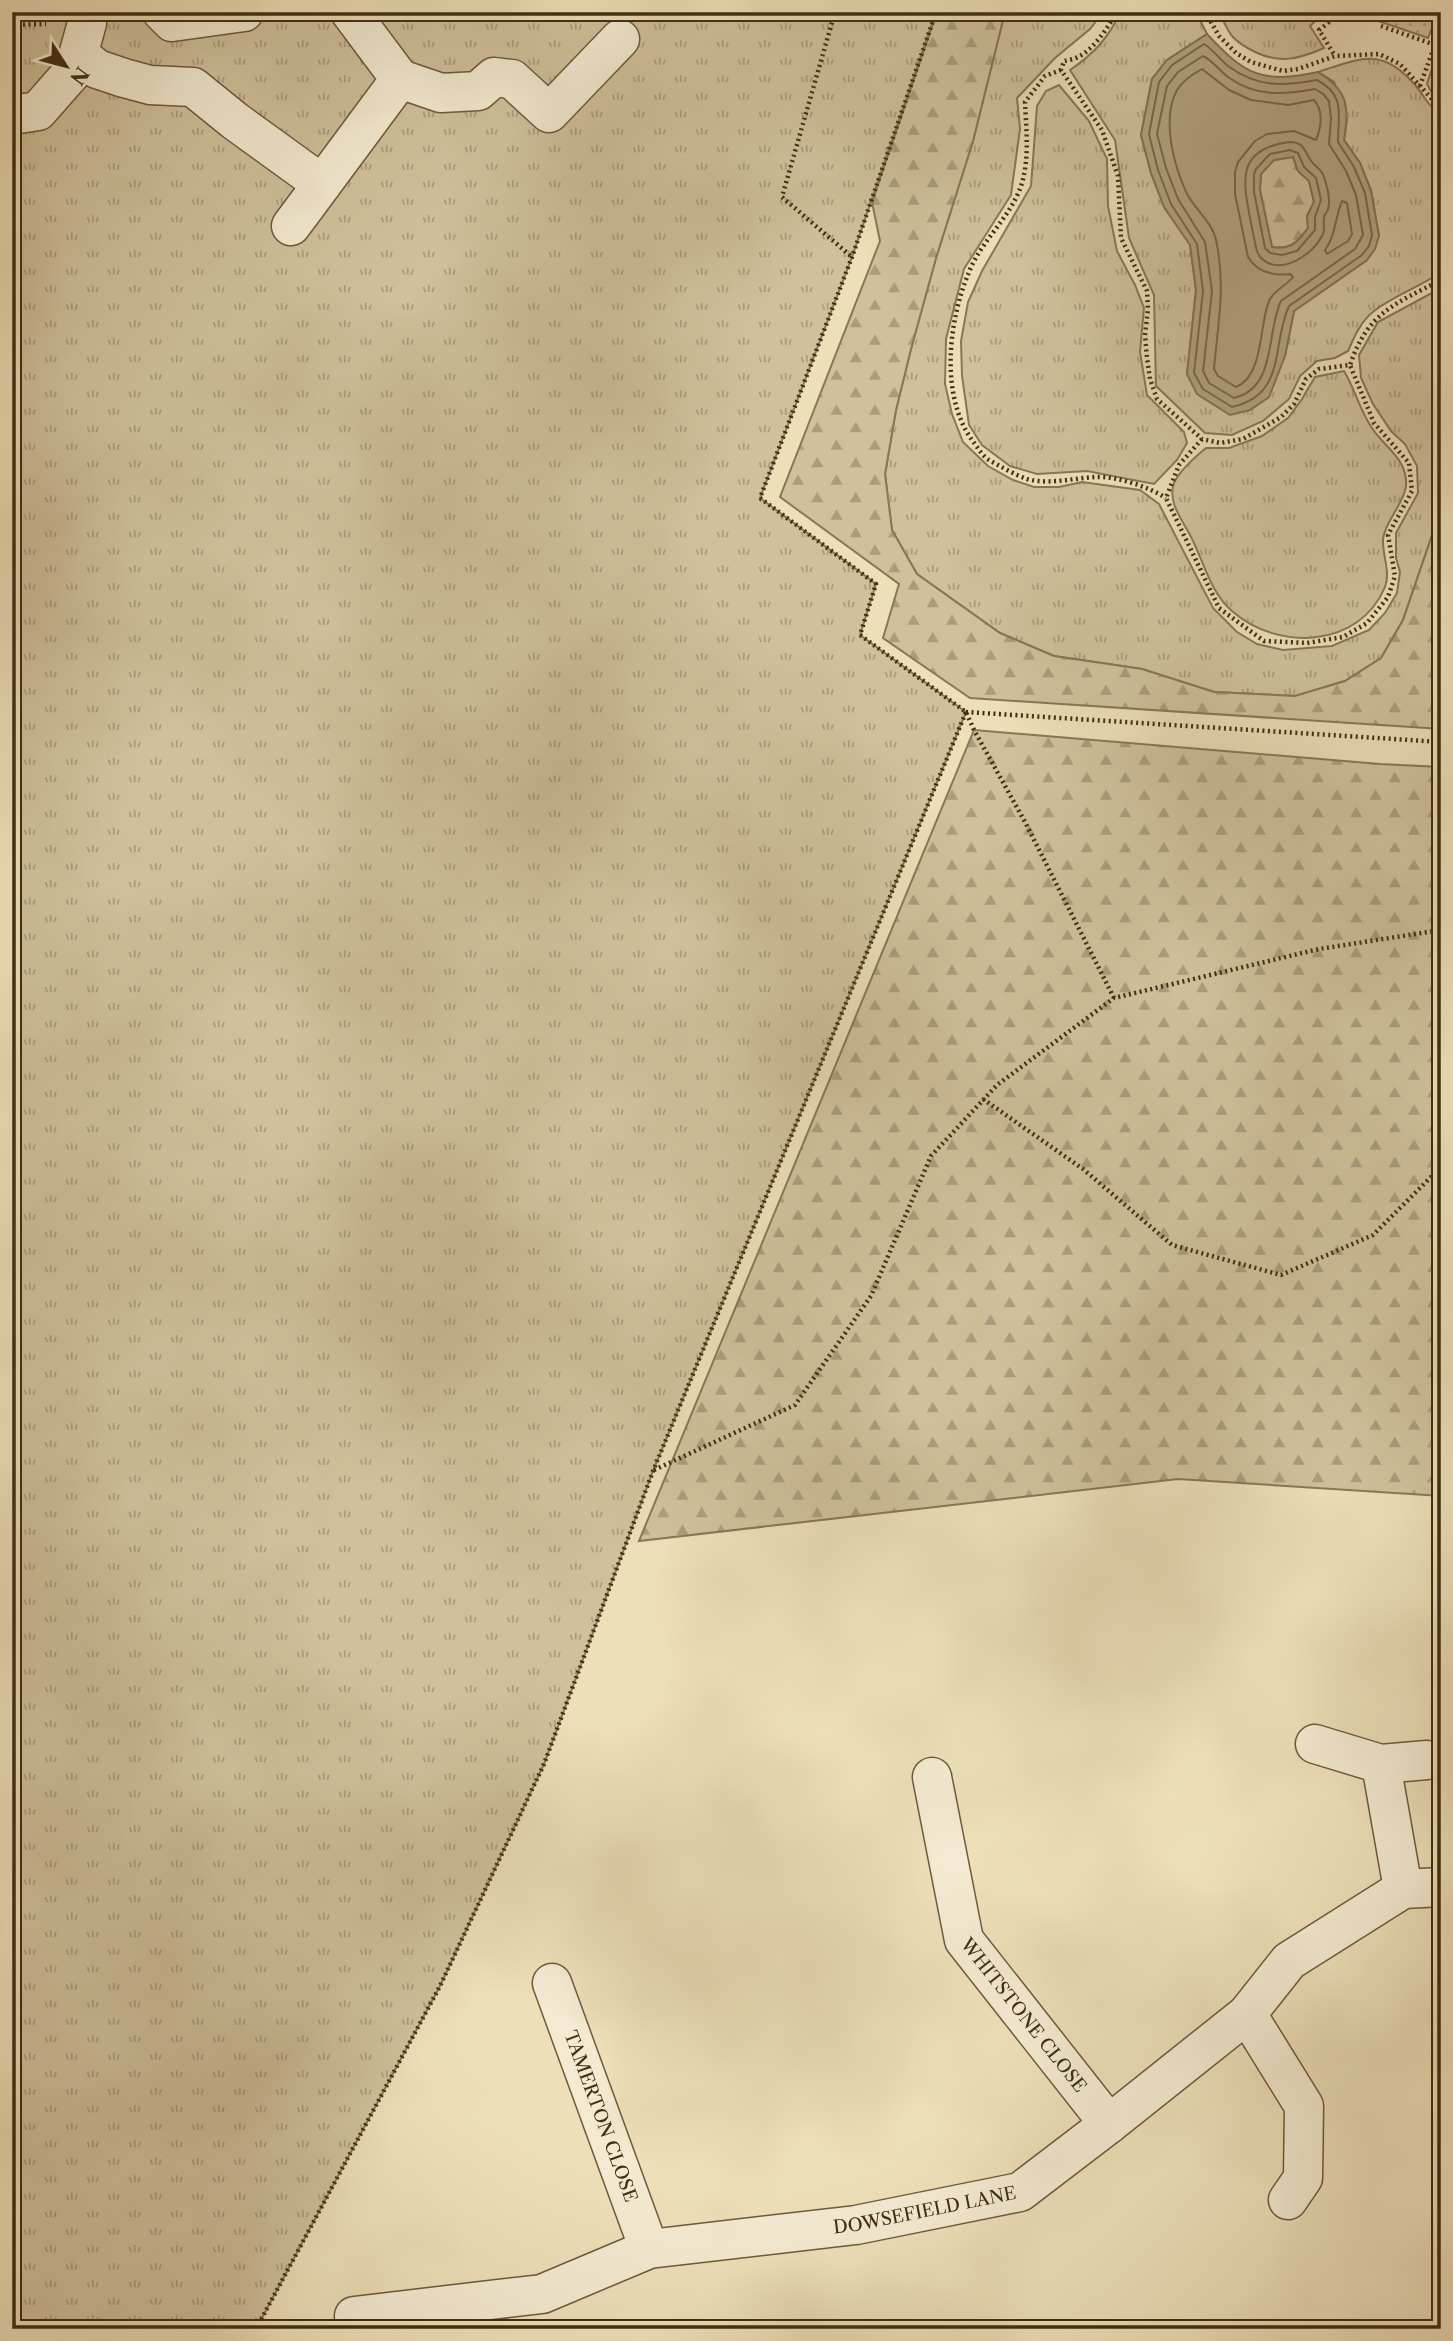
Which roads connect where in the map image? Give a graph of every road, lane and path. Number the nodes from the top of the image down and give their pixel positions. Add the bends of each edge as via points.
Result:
1 (162, 12) edge
2 (244, 12) edge
3 (351, 12) edge
4 (835, 12) edge
5 (936, 12) edge
6 (1116, 12) edge
7 (1205, 12) edge
8 (1334, 12) edge
9 (1381, 26) dead end
10 (1441, 28) edge
11 (620, 39) dead end
12 (1434, 44) junction
13 (1441, 47) edge
14 (1335, 56) junction
15 (1061, 70) junction
16 (400, 79) junction
17 (1420, 86) junction
18 (1441, 109) edge
19 (12, 115) edge
20 (322, 184) junction
21 (290, 226) dead end
22 (852, 257) junction
23 (1441, 280) edge
24 (1350, 365) junction
25 (1202, 439) junction
26 (1166, 498) junction
27 (966, 712) junction
28 (1441, 742) edge
29 (1441, 930) edge
30 (1114, 998) junction
31 (983, 1099) junction
32 (1441, 1163) edge
33 (653, 1471) junction
34 (1315, 1744) dead end
35 (1427, 1760) dead end
36 (1381, 1764) junction
37 (932, 1777) dead end
38 (1441, 1887) edge
39 (1403, 1889) junction
40 (552, 1983) dead end
41 (1247, 2014) junction
42 (1110, 2124) junction
43 (1288, 2200) dead end
44 (649, 2249) junction
45 (354, 2316) dead end
46 (256, 2329) edge

1 - 2 street via 172,22
3 - 16 street
4 - 22 path via 782,197
5 - 22 path
6 - 15 path via 1081,56 1064,61
7 - 14 path via 1219,36 1251,62 1283,71
8 - 14 path via 1319,30
9 - 12 path
10 - 12 path
11 - 16 street via 549,113 512,79 494,77 478,91 441,93
12 - 13 path
12 - 17 path
14 - 17 path via 1379,54 1399,64
15 - 25 path via 1102,130 1118,176 1121,238 1147,291 1147,358 1157,400
15 - 26 path via 1045,76 1025,102 1027,149 1022,185 970,269 954,314 950,349 953,392 965,432 986,458 1027,479 1049,482 1100,477 1151,488
16 - 20 street
17 - 18 path
19 - 20 street via 38,111 74,69 83,38 97,69 150,85 193,87
20 - 21 street
22 - 27 path via 760,498 876,584 860,635
23 - 24 path via 1386,309 1358,342
24 - 25 path via 1319,369 1306,379 1294,404 1281,417 1243,439 1220,443
24 - 26 path via 1374,423 1409,463 1412,491 1388,536 1395,576 1388,597 1367,623 1342,637 1307,643 1264,641 1219,608
25 - 26 path via 1179,465
27 - 28 path
27 - 30 path
27 - 33 path
29 - 30 path via 1319,949
30 - 31 path
31 - 32 path via 1083,1169 1172,1245 1282,1275 1373,1236
31 - 33 path via 930,1156 871,1296 796,1405
33 - 46 path via 544,1764 440,1986
34 - 36 street
35 - 36 street
36 - 39 street
37 - 42 street, WHITSTONE CLOSE via 964,1940
38 - 39 street, DOWSEFIELD LANE
39 - 41 street, DOWSEFIELD LANE via 1289,1961
40 - 44 street, TAMERTON CLOSE
41 - 42 street, DOWSEFIELD LANE
41 - 43 street via 1304,2106 1303,2178
42 - 44 street, DOWSEFIELD LANE via 1020,2192 856,2225
44 - 45 street, DOWSEFIELD LANE via 542,2294

